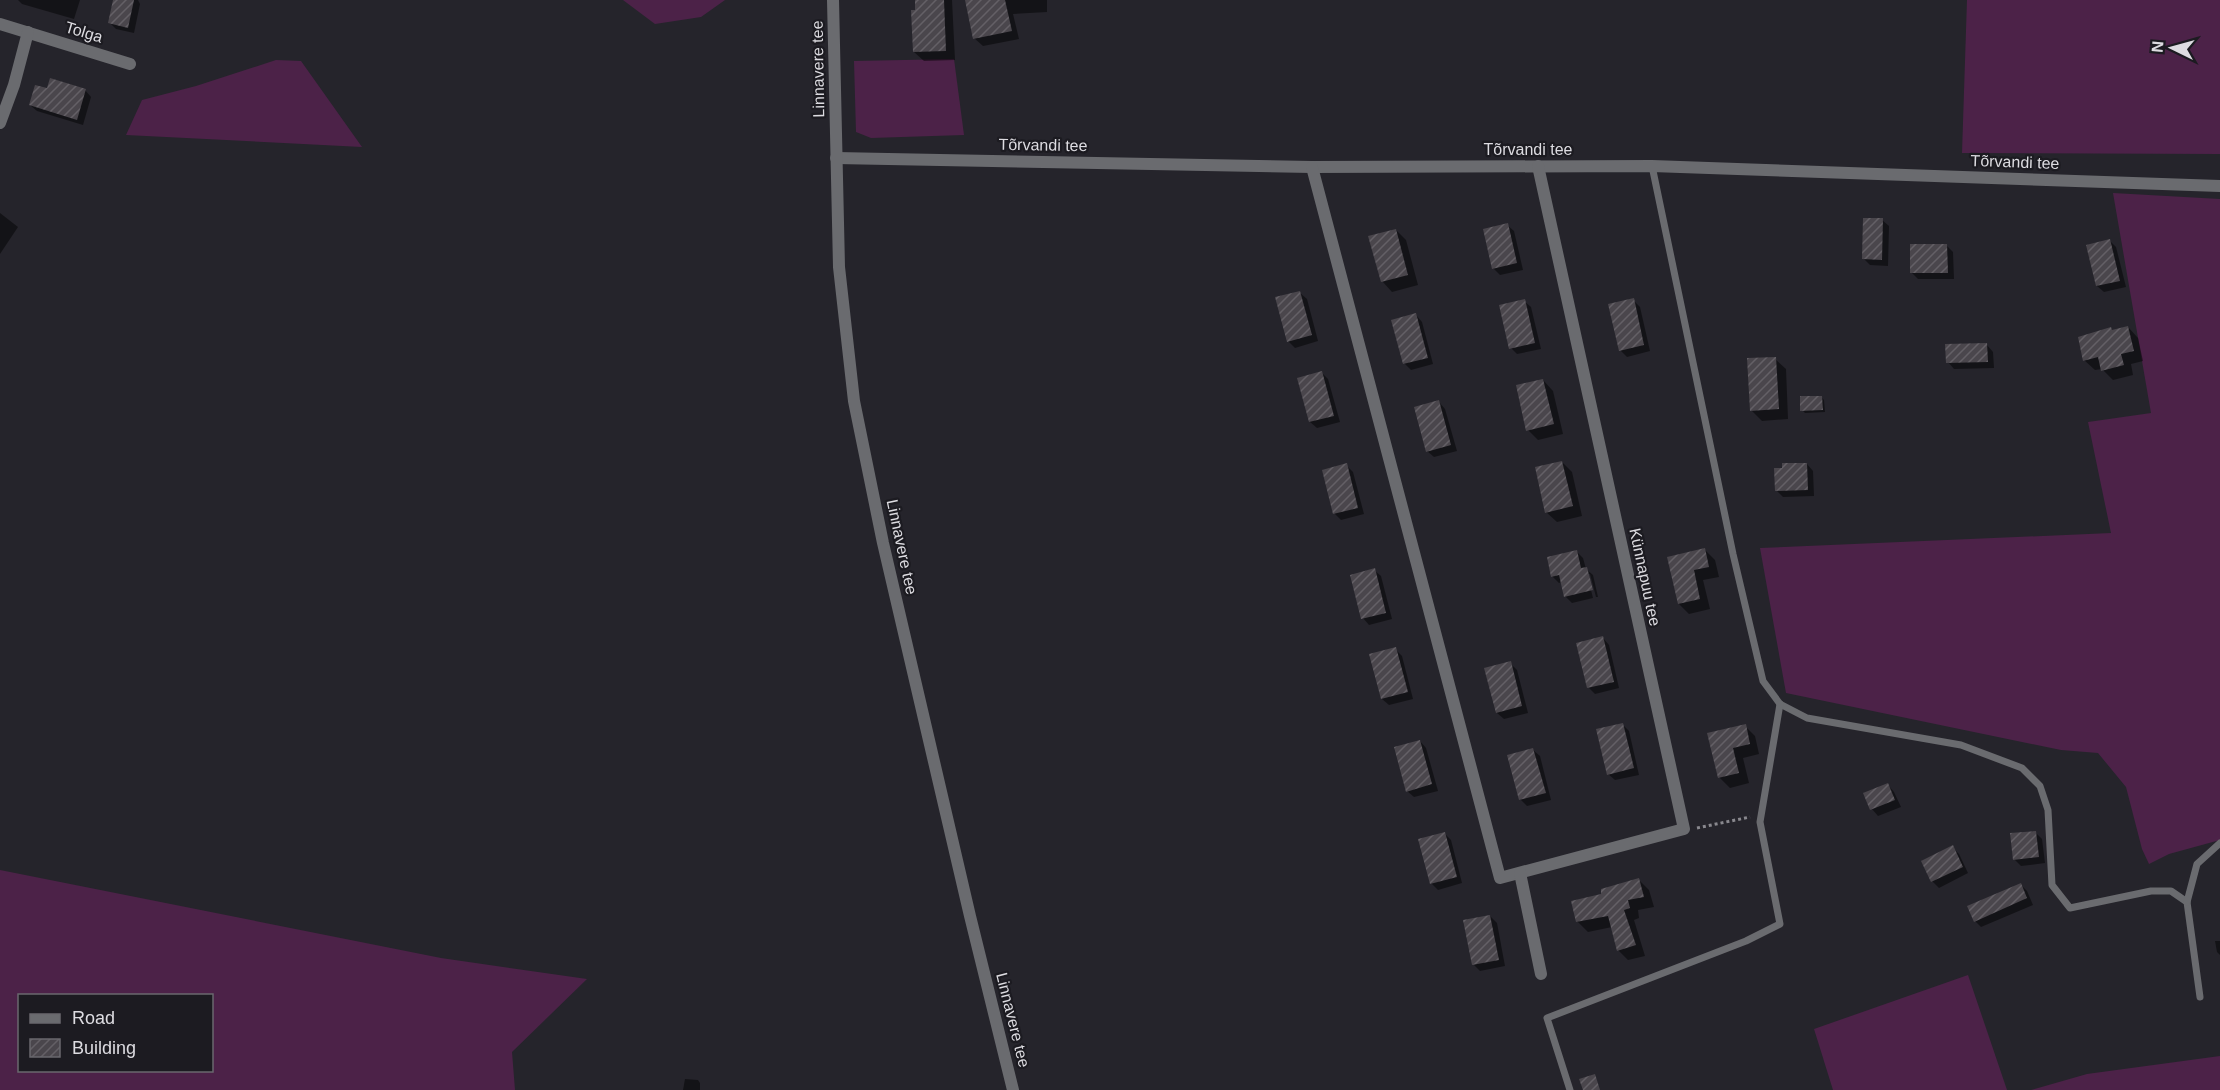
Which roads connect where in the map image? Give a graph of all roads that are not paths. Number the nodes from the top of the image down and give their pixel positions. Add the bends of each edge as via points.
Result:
1 (833, 0) edge
2 (0, 24) edge
3 (28, 32) junction
4 (130, 63) dead end
5 (0, 123) edge
6 (836, 158) junction
7 (1538, 166) junction
8 (1652, 166) junction
9 (1312, 167) junction
10 (2220, 186) edge
11 (1780, 704) junction
12 (2220, 843) edge
13 (1520, 873) junction
14 (2187, 902) junction
15 (1540, 974) dead end
16 (2200, 997) dead end
17 (1013, 1090) edge
18 (1570, 1090) edge

1 - 6 street, Linnavere tee
2 - 3 street, Tolga
3 - 4 street, Tolga
3 - 5 street
6 - 9 street, Tõrvandi tee
6 - 17 street, Linnavere tee via 839,267 854,401 883,543
7 - 8 street, Tõrvandi tee
7 - 9 street, Tõrvandi tee
7 - 13 street, Künnapuu tee via 1684,829
8 - 10 street, Tõrvandi tee
8 - 11 lane via 1763,681
9 - 13 street via 1500,878
11 - 14 lane via 1807,718 1960,745 2022,768 2040,786 2048,810 2052,885 2070,908 2151,891 2171,891
11 - 18 lane via 1760,822 1780,924 1746,941 1547,1018
12 - 14 lane via 2197,864
13 - 15 street
14 - 16 lane

